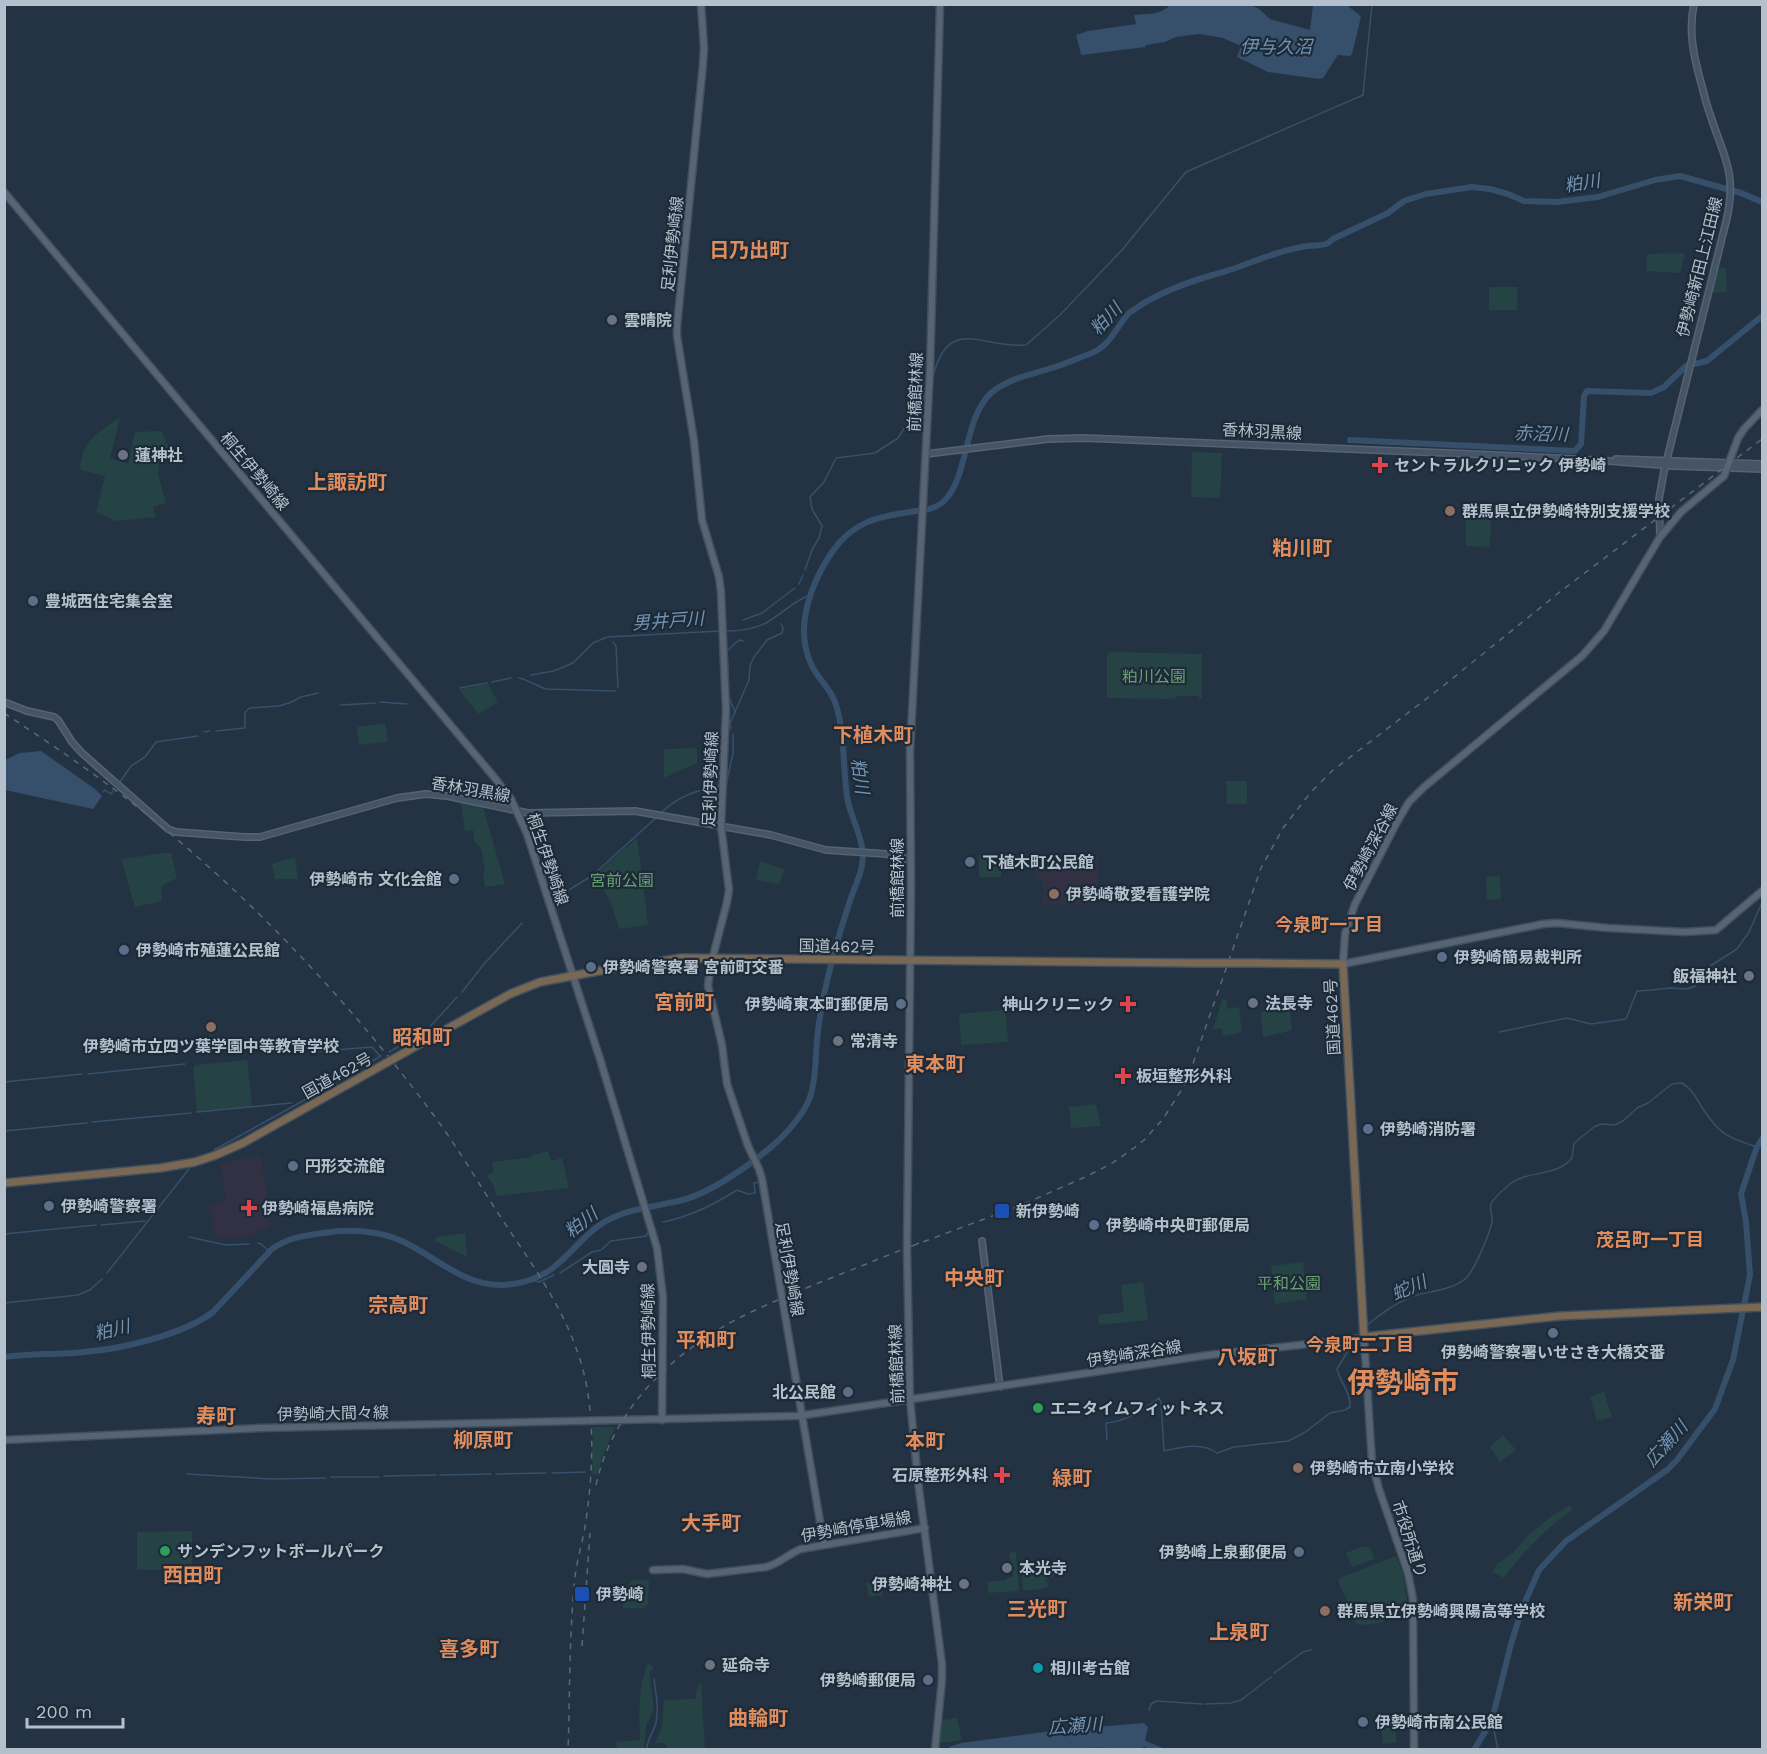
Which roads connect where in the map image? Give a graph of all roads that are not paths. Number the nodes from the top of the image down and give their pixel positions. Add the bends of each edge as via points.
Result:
1 (701, 4) edge
2 (940, 4) edge
3 (1694, 4) edge
4 (4, 192) edge
5 (1762, 410) edge
6 (927, 454) junction
7 (1666, 463) junction
8 (1762, 464) edge
9 (1728, 465) junction
10 (1762, 469) edge
11 (1660, 537) junction
12 (4, 702) edge
13 (517, 811) junction
14 (721, 826) junction
15 (911, 860) junction
16 (1762, 891) edge
17 (712, 958) junction
18 (910, 960) junction
19 (1343, 964) junction
20 (573, 975) junction
21 (4, 1183) edge
22 (982, 1241) dead end
23 (1762, 1308) edge
24 (1360, 1335) junction
25 (1000, 1386) junction
26 (910, 1399) junction
27 (801, 1416) junction
28 (662, 1420) junction
29 (4, 1440) edge
30 (925, 1528) junction
31 (824, 1545) junction
32 (653, 1570) dead end
33 (935, 1746) edge
34 (1414, 1747) edge

1 - 14 main road, 足利伊勢崎線 via 703,64 677,336 702,520 719,577 726,710
2 - 6 main road, 前橋館林線
3 - 7 main road, 伊勢崎新田上江田線 via 1693,55 1726,156 1729,208
4 - 13 main road, 桐生伊勢崎線 via 494,777
5 - 9 main road, 伊勢崎深谷線 via 1741,434
6 - 7 main road, 香林羽黒線 via 1084,438
6 - 15 main road, 前橋館林線 via 910,751
7 - 9 main road, 香林羽黒線
7 - 11 main road, 伊勢崎新田上江田線 via 1659,499
8 - 9 main road, 香林羽黒線
9 - 10 main road, 香林羽黒線
9 - 11 main road, 伊勢崎深谷線 via 1722,479 1681,512
11 - 19 main road, 伊勢崎深谷線 via 1594,644 1409,802 1355,904 1345,934
12 - 13 main road, 香林羽黒線 via 58,720 82,753 176,832 261,837 397,798 426,794
13 - 14 main road, 香林羽黒線 via 635,811
13 - 20 main road, 桐生伊勢崎線
14 - 15 main road, 香林羽黒線 via 826,850
14 - 17 main road, 足利伊勢崎線 via 728,893
15 - 18 main road, 前橋館林線
16 - 19 main road via 1716,930 1685,932 1544,924
17 - 18 highway, 国道462号
17 - 20 highway, 国道462号 via 660,960
17 - 27 main road, 足利伊勢崎線 via 708,976 710,996 726,1080 759,1169
18 - 19 highway, 国道462号, bridge
18 - 26 main road, 前橋館林線
19 - 24 highway, 国道462号
20 - 21 highway, 国道462号, bridge via 519,989 243,1143 199,1160 160,1168
20 - 28 main road, 桐生伊勢崎線 via 657,1248 662,1282
22 - 25 main road
23 - 24 highway via 1634,1314 1372,1340
24 - 25 main road, 伊勢崎深谷線
24 - 34 main road, 市役所通り via 1372,1462 1413,1599
25 - 26 main road, 伊勢崎深谷線
26 - 27 main road
26 - 30 main road, 前橋館林線
27 - 28 main road
27 - 31 main road, 足利伊勢崎線
28 - 29 main road, 伊勢崎大間々線 via 268,1428
30 - 31 main road, 伊勢崎停車場線
30 - 33 main road, 前橋館林線 via 942,1664
31 - 32 main road, 伊勢崎停車場線 via 794,1552 766,1567 707,1574 683,1569

